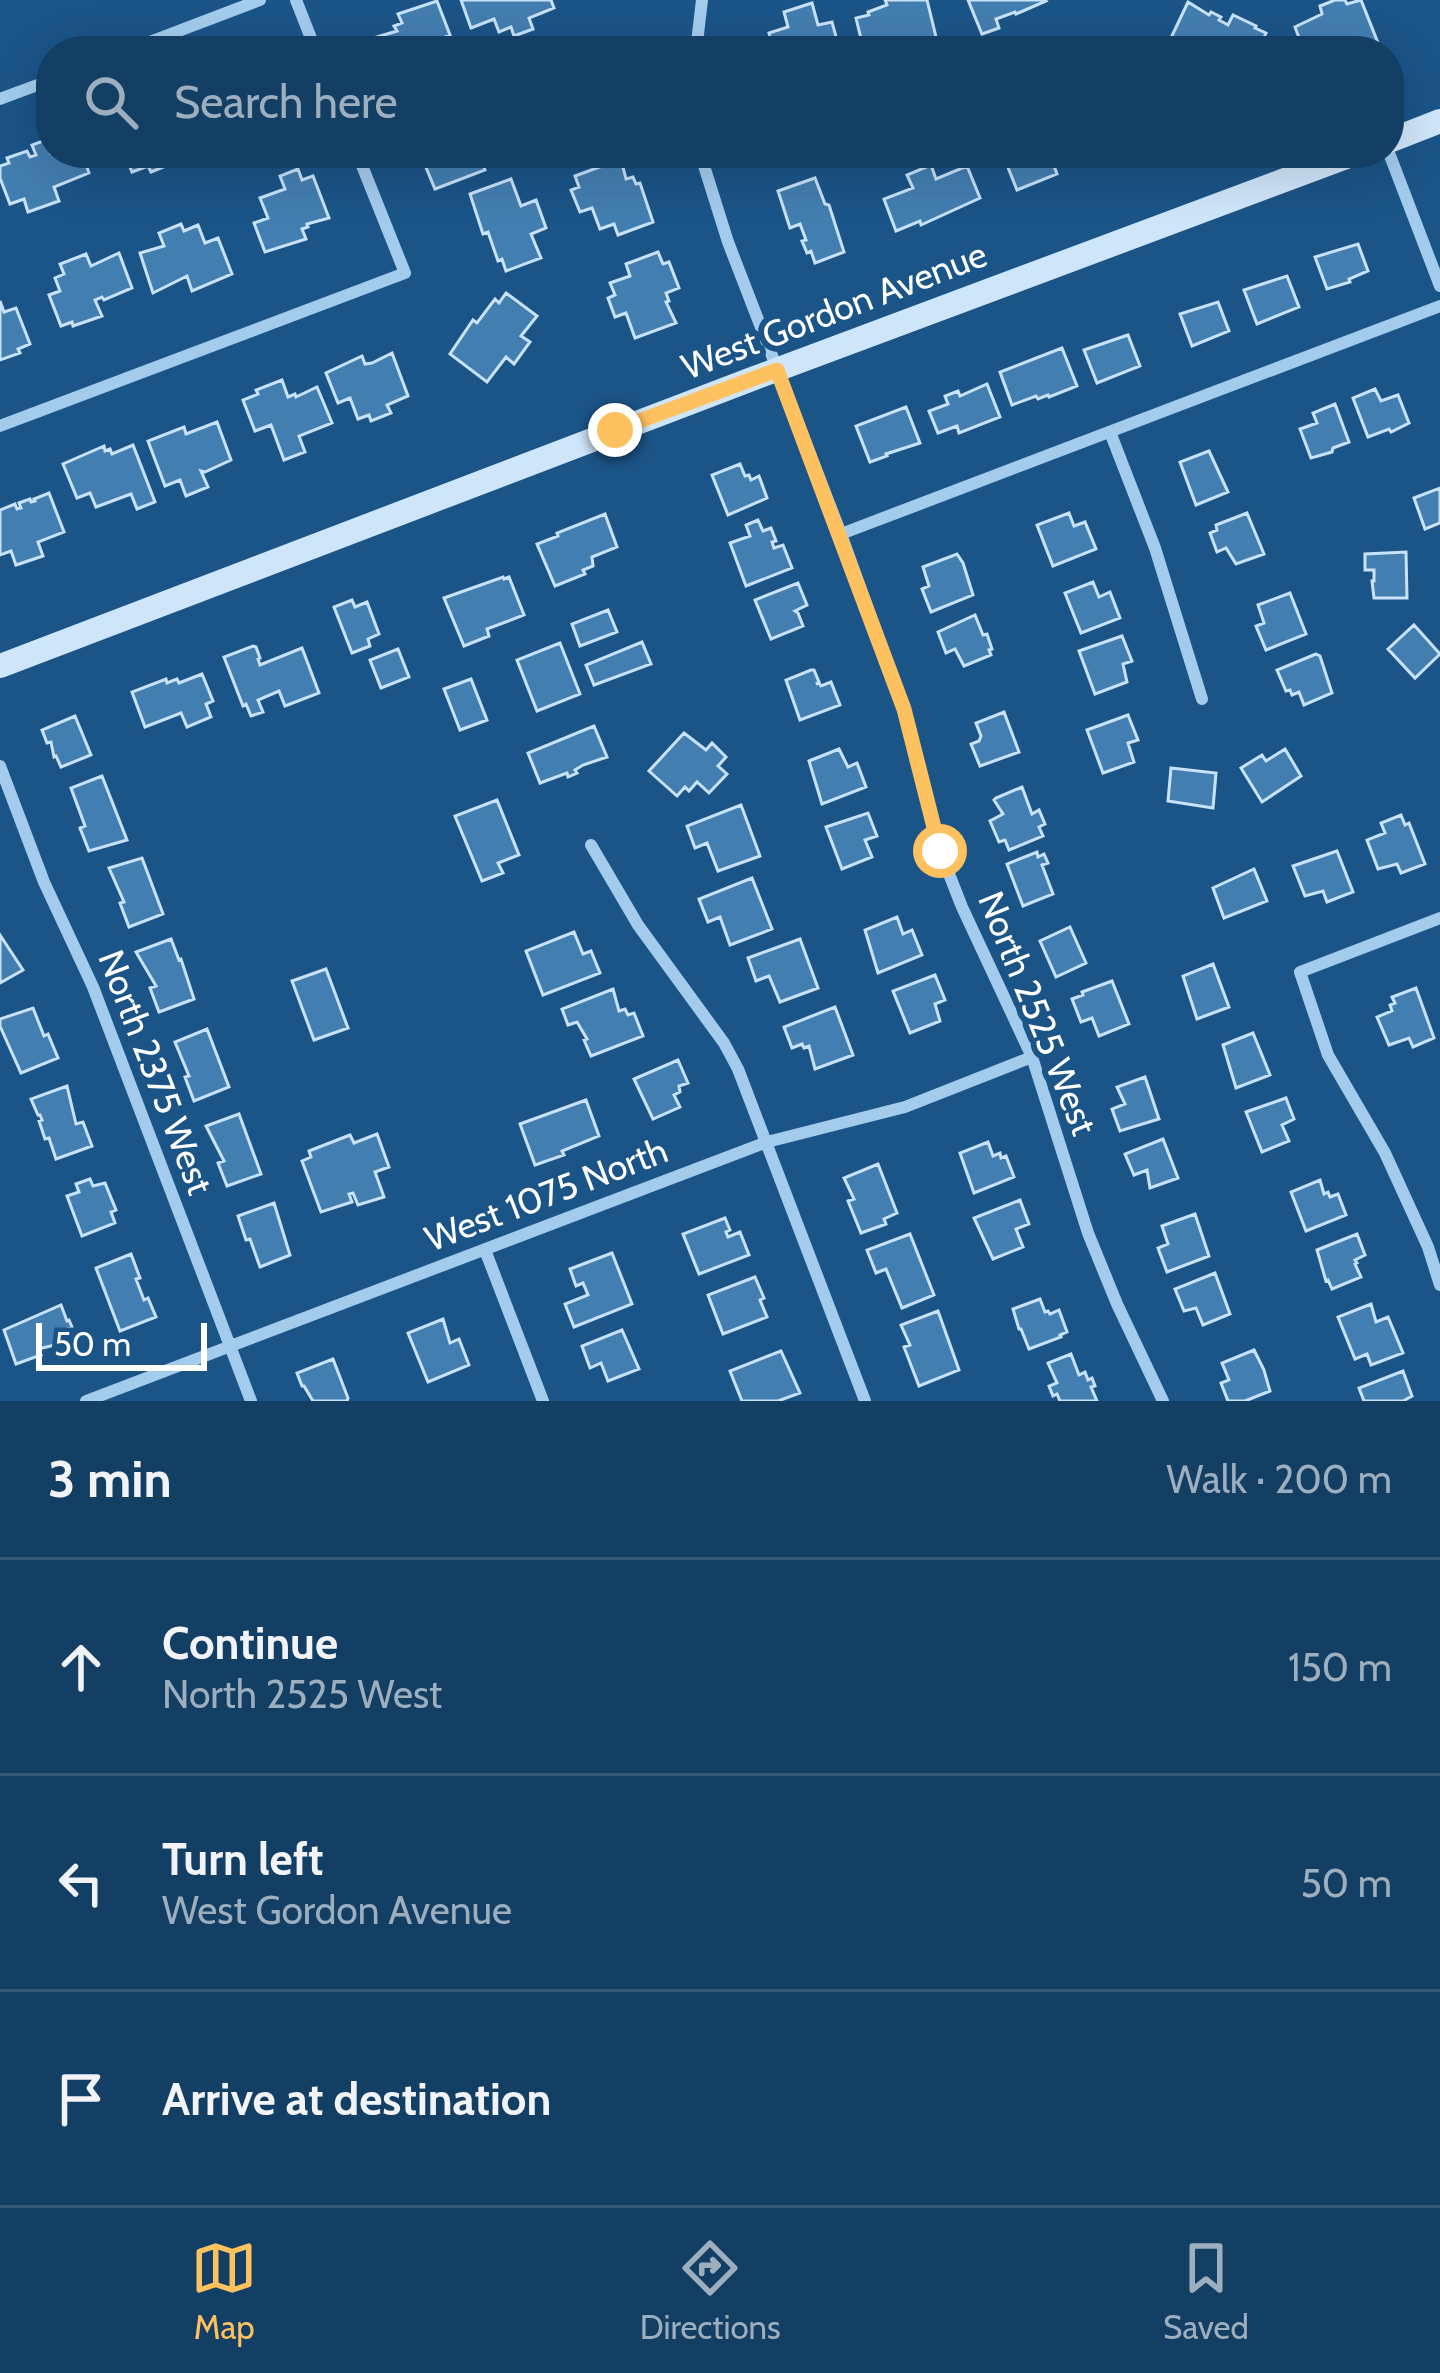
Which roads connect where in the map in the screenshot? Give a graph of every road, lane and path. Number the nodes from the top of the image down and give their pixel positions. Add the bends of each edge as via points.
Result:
1 (260, 0) edge
2 (296, 0) edge
3 (702, 0) edge
4 (165, 36) edge
5 (310, 36) edge
6 (698, 36) edge
7 (36, 86) edge
8 (0, 99) edge
9 (1440, 122) edge
10 (1404, 135) edge
11 (363, 168) edge
12 (705, 168) edge
13 (1317, 168) edge
14 (1395, 168) edge
15 (1440, 286) edge
16 (1440, 306) edge
17 (777, 370) junction
18 (0, 426) edge
19 (1110, 432) junction
20 (841, 535) junction
21 (0, 666) edge
22 (1202, 699) dead end
23 (0, 766) edge
24 (591, 844) dead end
25 (1440, 918) edge
26 (1032, 1057) junction
27 (767, 1142) junction
28 (485, 1250) junction
29 (1440, 1285) edge
30 (229, 1345) junction
31 (86, 1401) edge
32 (250, 1401) edge
33 (543, 1401) edge
34 (865, 1401) edge
35 (1163, 1401) edge

1 - 4 street
2 - 5 street
3 - 6 street
7 - 8 street
9 - 10 main road
11 - 18 street via 405,273
12 - 17 street, North 2525 West
13 - 17 main road, West Gordon Avenue
14 - 15 street
16 - 19 street
17 - 20 street, North 2525 West
17 - 21 main road, West Gordon Avenue
19 - 20 street
19 - 22 street
20 - 26 street, North 2525 West via 904,709 940,851
23 - 30 street, North 2375 West
24 - 27 street via 724,1043
25 - 29 street via 1300,972 1328,1055 1385,1154
26 - 27 street, West 1075 North via 905,1107
26 - 35 street, North 2525 West via 1088,1233
27 - 28 street, West 1075 North
27 - 34 street
28 - 30 street, West 1075 North
28 - 33 street
30 - 31 street, West 1075 North
30 - 32 street, North 2375 West

